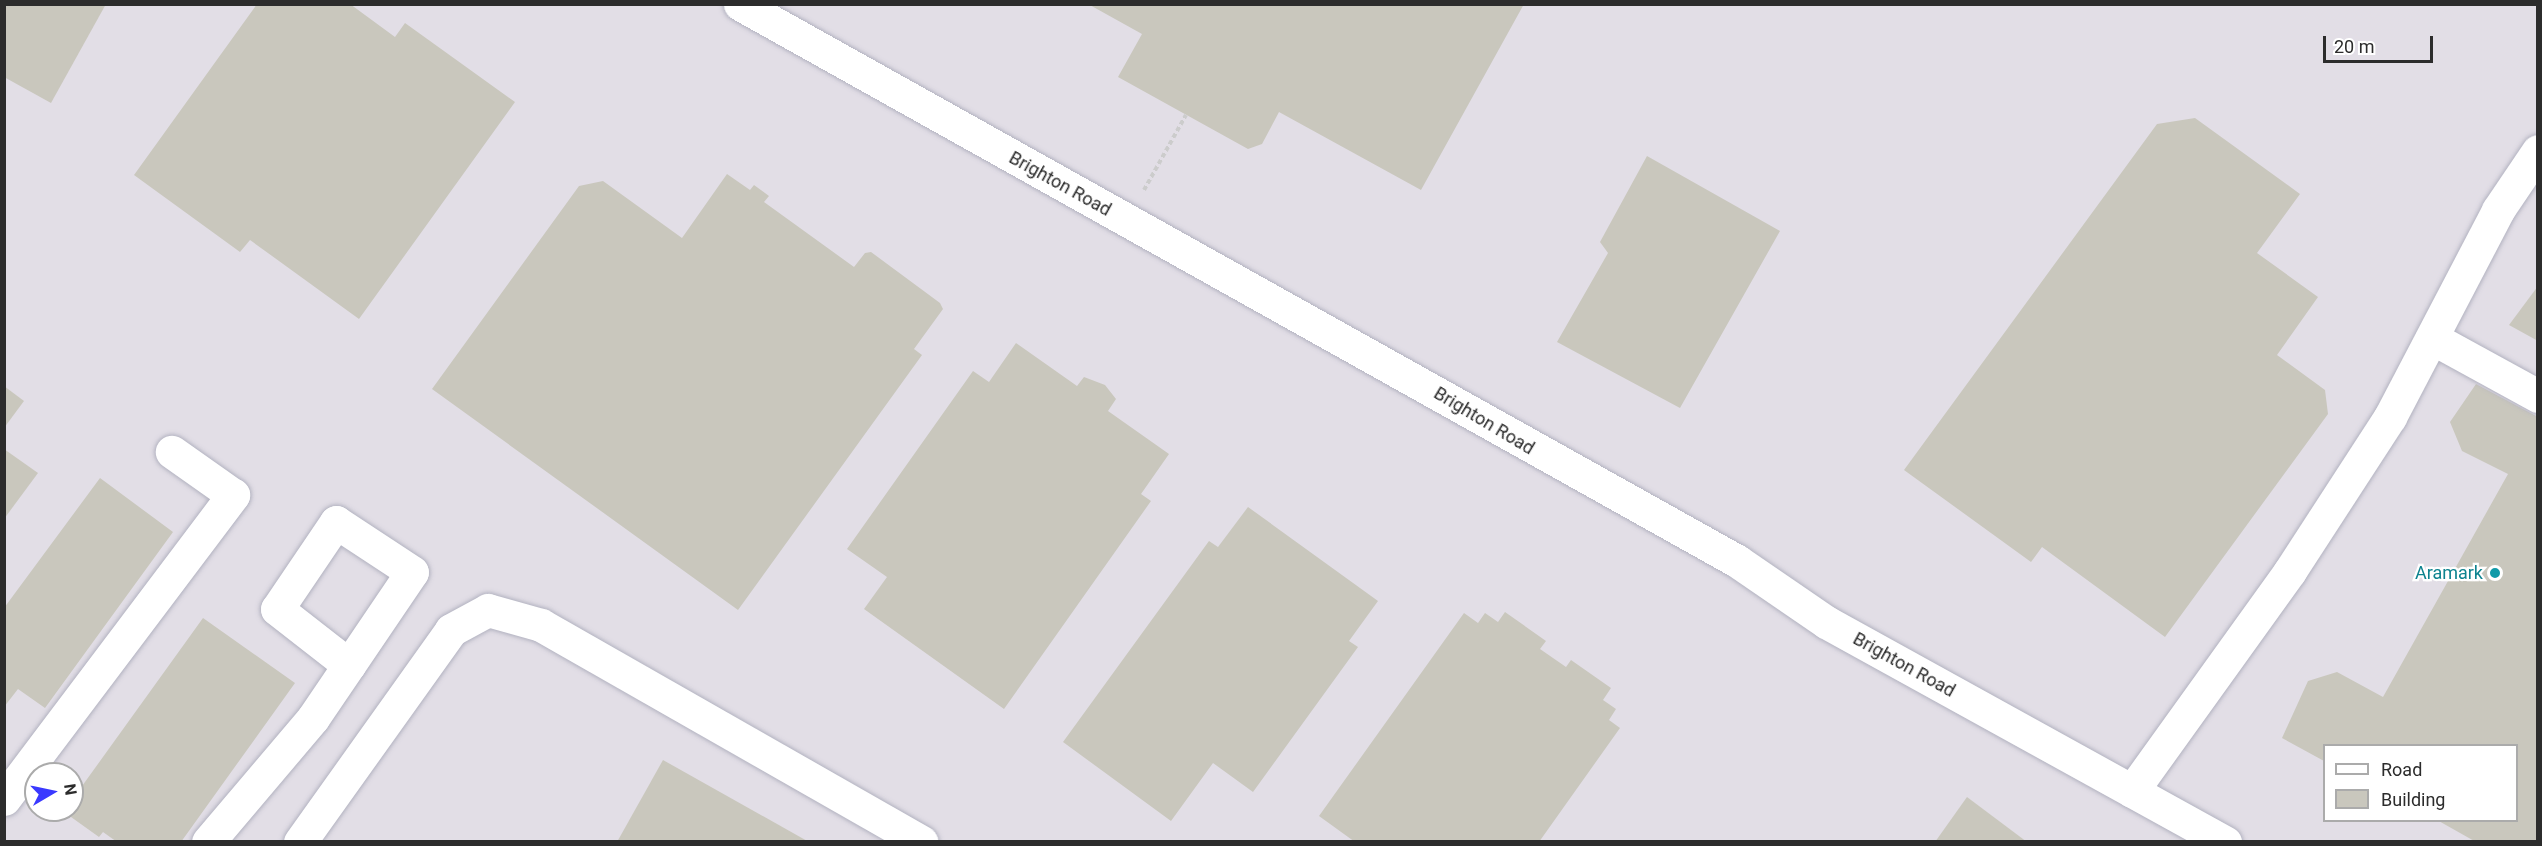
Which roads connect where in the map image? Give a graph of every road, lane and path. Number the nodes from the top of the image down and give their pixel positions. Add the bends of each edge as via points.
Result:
1 (740, 4) edge
2 (1186, 115) dead end
3 (2538, 151) edge
4 (1127, 221) junction
5 (2432, 338) junction
6 (2538, 396) edge
7 (172, 452) dead end
8 (349, 665) dead end
9 (2132, 791) junction
10 (4, 799) edge
11 (208, 842) edge
12 (300, 842) edge
13 (922, 842) edge
14 (2225, 842) edge

1 - 4 street, Brighton Road
2 - 4 path
3 - 5 street via 2498,210
4 - 9 street, Brighton Road via 1737,561 1826,622
5 - 6 street
5 - 9 street via 2390,417 2290,571
7 - 10 street via 233,495
8 - 11 street via 313,718
9 - 14 street, Brighton Road
12 - 13 street via 451,630 488,610 541,624

